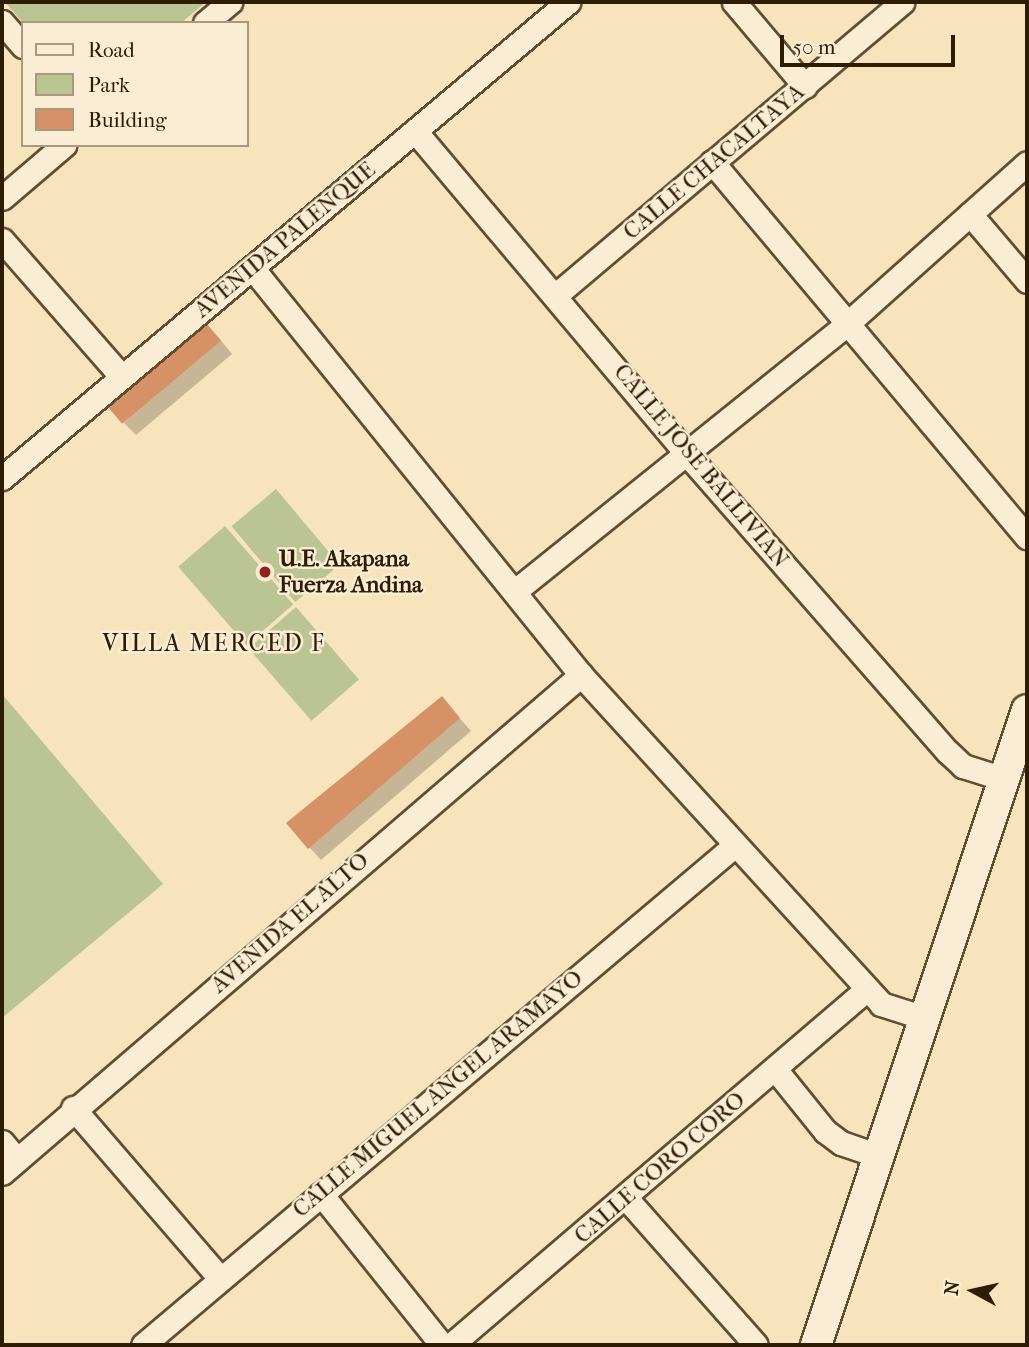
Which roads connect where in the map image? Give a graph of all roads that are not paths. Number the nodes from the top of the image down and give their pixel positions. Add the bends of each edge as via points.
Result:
1 (230, 2) edge
2 (734, 2) edge
3 (902, 2) edge
4 (560, 4) edge
5 (207, 21) edge
6 (2, 22) edge
7 (21, 44) edge
8 (805, 86) junction
9 (415, 131) junction
10 (62, 147) edge
11 (712, 162) junction
12 (1027, 163) edge
13 (2, 198) edge
14 (970, 214) junction
15 (2, 240) edge
16 (253, 270) junction
17 (1027, 281) edge
18 (557, 294) junction
19 (847, 324) junction
20 (120, 375) junction
21 (685, 452) junction
22 (2, 478) edge
23 (1027, 537) edge
24 (514, 592) junction
25 (581, 675) junction
26 (1027, 710) edge
27 (1004, 779) junction
28 (735, 845) junction
29 (867, 989) junction
30 (925, 1018) junction
31 (775, 1069) junction
32 (73, 1108) junction
33 (2, 1142) edge
34 (879, 1156) junction
35 (9, 1167) edge
36 (321, 1194) junction
37 (626, 1198) junction
38 (219, 1277) junction
39 (144, 1345) edge
40 (442, 1345) edge
41 (451, 1345) edge
42 (756, 1345) edge
43 (816, 1345) edge

1 - 5 street
2 - 8 street
3 - 8 street, CALLE CHACALTAYA
4 - 9 street, AVENIDA PALENQUE
6 - 7 street
8 - 11 street, CALLE CHACALTAYA
9 - 16 street, AVENIDA PALENQUE
9 - 18 street, CALLE JOSE BALLIVIAN
10 - 13 street
11 - 18 street, CALLE CHACALTAYA
11 - 19 street
12 - 14 street
14 - 17 street
14 - 19 street
15 - 20 street
16 - 20 street, AVENIDA PALENQUE
16 - 24 street
18 - 21 street, CALLE JOSE BALLIVIAN
19 - 21 street
19 - 23 street
20 - 22 street, AVENIDA PALENQUE
21 - 24 street
21 - 27 street, CALLE JOSE BALLIVIAN via 948,752 963,766
24 - 25 street
25 - 28 street
25 - 32 street, AVENIDA EL ALTO
26 - 27 street
27 - 30 street
28 - 29 street
28 - 36 street, CALLE MIGUEL ANGEL ARAMAYO
29 - 30 street via 881,1004
29 - 31 street, CALLE CORO CORO
30 - 34 street
31 - 34 street via 825,1130 841,1143
31 - 37 street, CALLE CORO CORO
32 - 35 street, AVENIDA EL ALTO
32 - 38 street
33 - 35 street
34 - 43 street
36 - 38 street, CALLE MIGUEL ANGEL ARAMAYO
36 - 40 street
37 - 41 street, CALLE CORO CORO
37 - 42 street
38 - 39 street, CALLE MIGUEL ANGEL ARAMAYO

